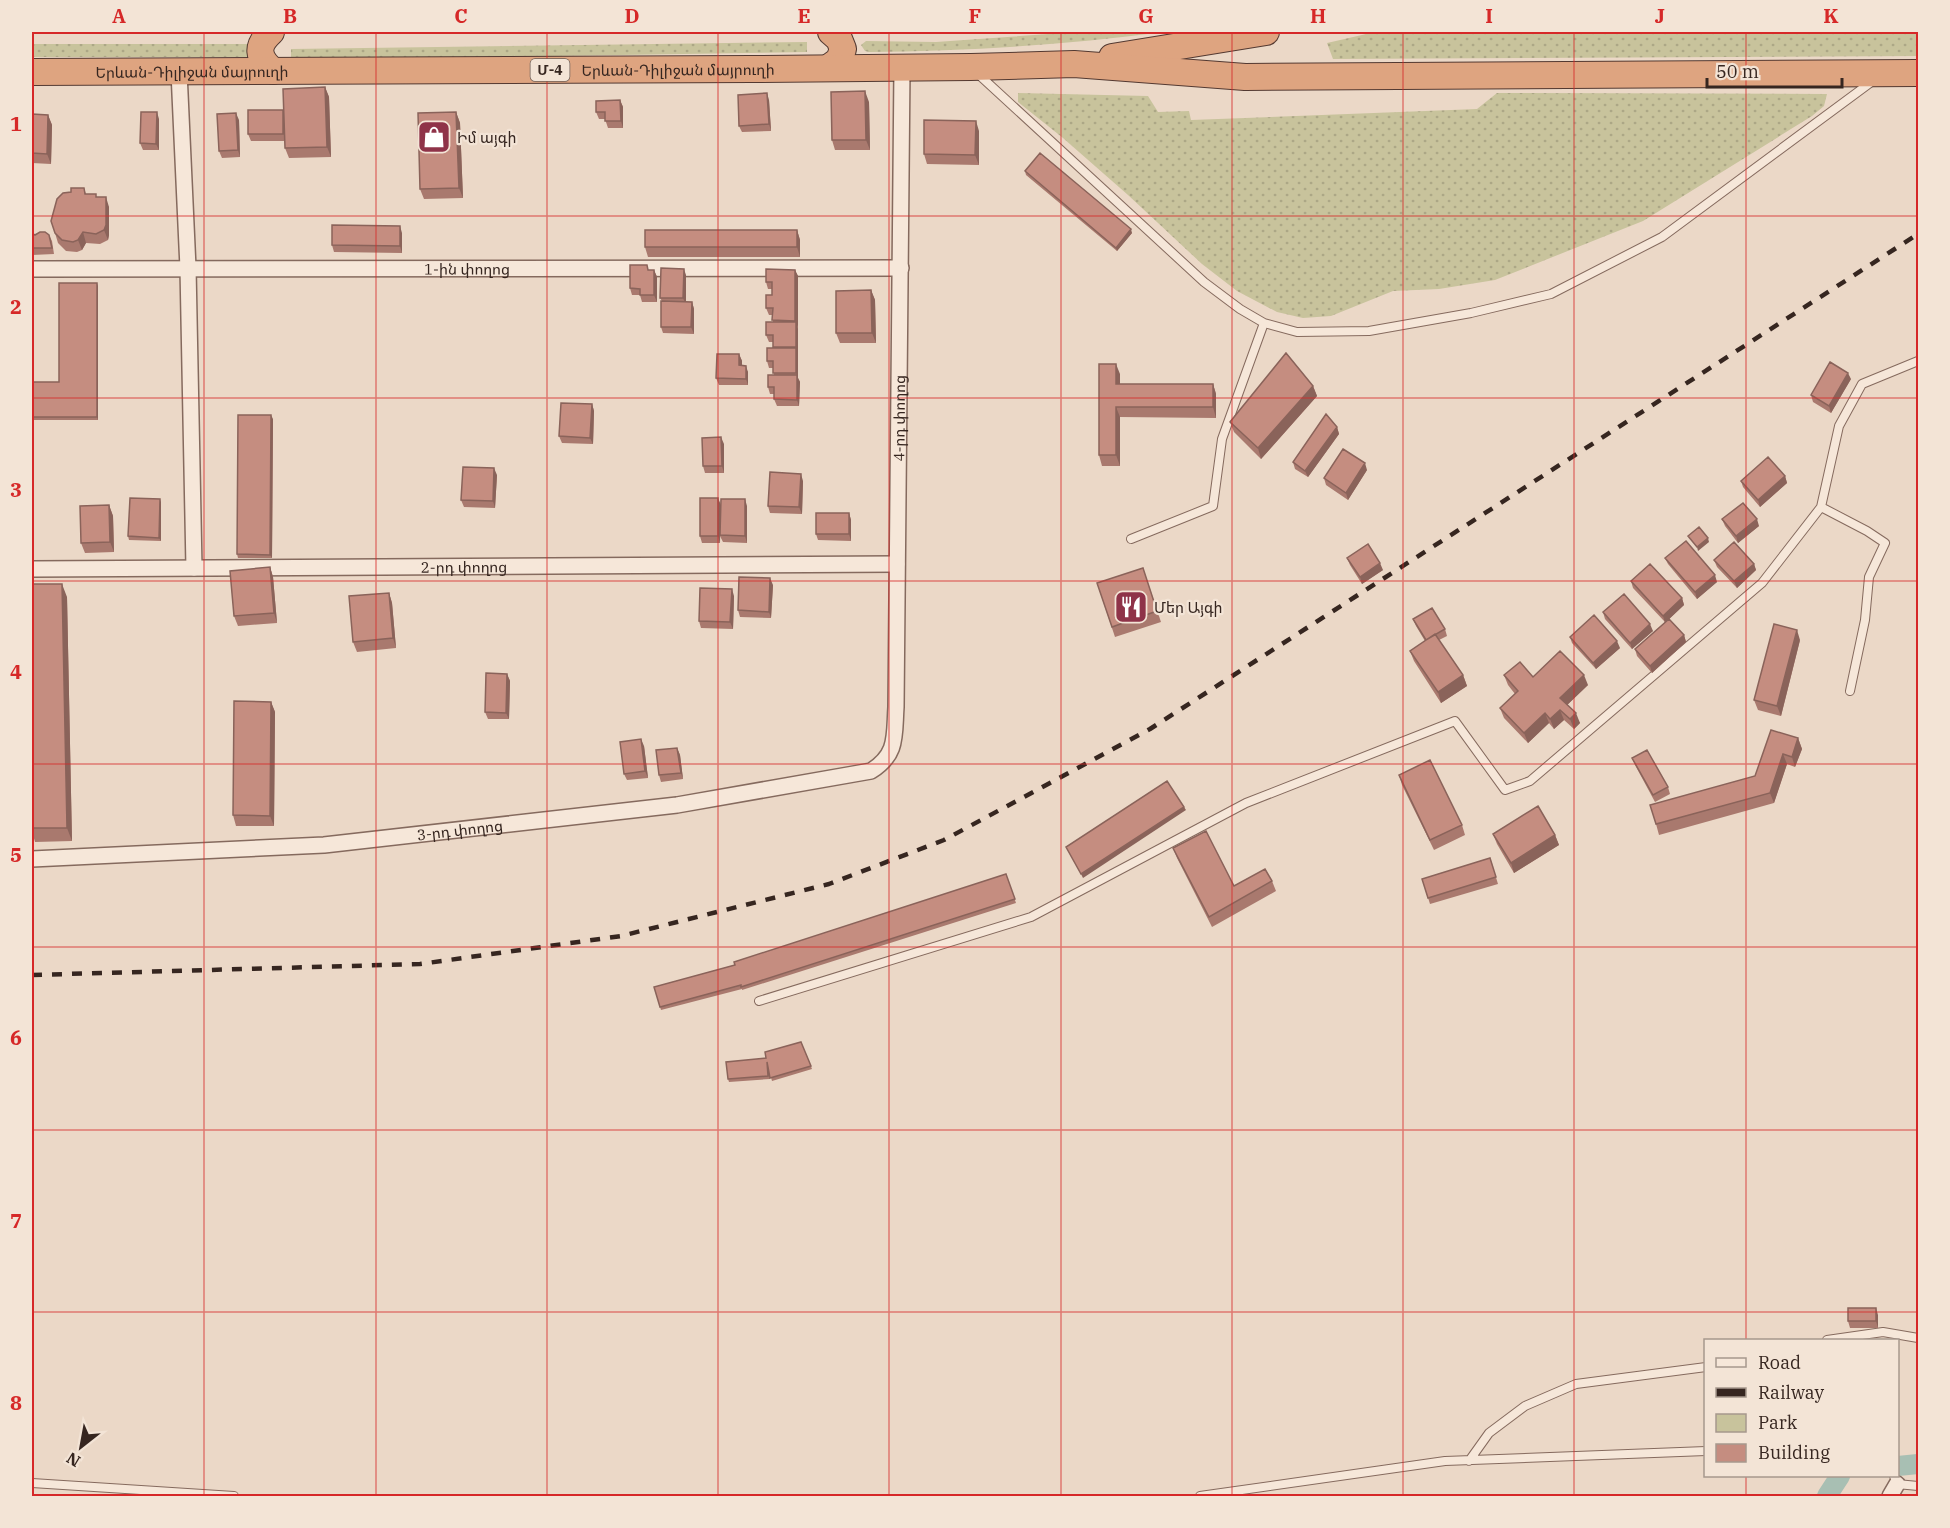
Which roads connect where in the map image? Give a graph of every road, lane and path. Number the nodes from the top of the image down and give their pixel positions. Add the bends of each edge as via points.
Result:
1 (271, 32) edge
2 (831, 32) edge
3 (1266, 32) edge
4 (1074, 64) junction
5 (971, 67) junction
6 (828, 68) junction
7 (902, 68) junction
8 (273, 71) junction
9 (32, 72) edge
10 (179, 72) junction
11 (1885, 72) junction
12 (1918, 73) edge
13 (188, 268) junction
14 (901, 268) junction
15 (32, 269) edge
16 (1264, 323) junction
17 (1918, 361) edge
18 (1821, 507) junction
19 (1131, 539) dead end
20 (897, 564) junction
21 (32, 568) edge
22 (194, 568) junction
23 (1850, 691) dead end
24 (882, 764) joint
25 (32, 860) edge
26 (759, 1001) dead end
27 (1918, 1338) edge
28 (1839, 1339) edge
29 (1704, 1367) edge
30 (1704, 1451) edge
31 (1469, 1461) junction
32 (32, 1483) edge
33 (1894, 1486) edge
34 (1918, 1486) edge
35 (234, 1497) edge
36 (1200, 1497) edge

1 - 8 highway via 260,50
2 - 6 highway via 843,49 839,60
3 - 4 highway, Մ-4
4 - 5 highway, Երևան-Դիլիջան մայրուղի / Մ-4
4 - 11 highway via 1245,77
5 - 7 highway, Երևան-Դիլիջան մայրուղի / Մ-4
5 - 16 lane via 1204,282
6 - 7 highway, Երևան-Դիլիջան մայրուղի / Մ-4
6 - 8 highway, Երևան-Դիլիջան մայրուղի / Մ-4
7 - 14 street, 4-րդ փողոց
8 - 10 highway, Երևան-Դիլիջան մայրուղի / Մ-4
9 - 10 highway, Երևան-Դիլիջան մայրուղի / Մ-4
10 - 13 street
11 - 12 highway
11 - 16 lane via 1662,237 1551,294 1369,331 1297,332
13 - 14 street, 1-ին փողոց
13 - 15 street, 1-ին փողոց
13 - 22 street
14 - 20 street, 4-րդ փողոց
16 - 19 lane via 1222,439 1212,506
17 - 18 lane via 1862,384 1839,426
18 - 23 lane via 1885,543 1869,578 1865,620
18 - 26 lane via 1762,583 1530,781 1505,790 1455,721 1246,803 1031,917
20 - 22 street, 2-րդ փողոց
20 - 24 street, 4-րդ փողոց via 896,719 890,754
21 - 22 street, 2-րդ փողոց
24 - 25 street, 3-րդ փողոց via 871,771 665,807 324,844
27 - 28 lane via 1883,1332
29 - 31 lane via 1576,1384 1525,1406 1489,1433
30 - 31 lane
31 - 36 lane via 1445,1461
32 - 35 lane
33 - 34 lane

